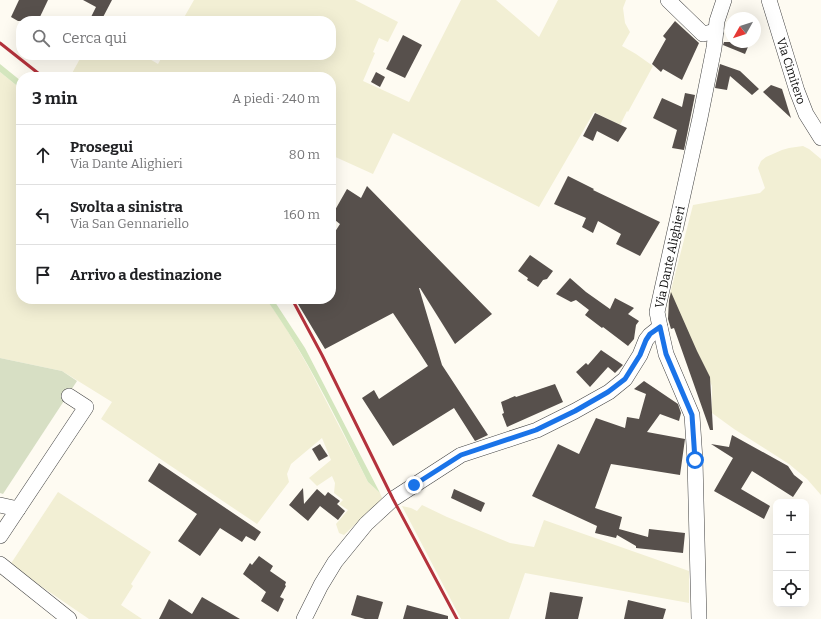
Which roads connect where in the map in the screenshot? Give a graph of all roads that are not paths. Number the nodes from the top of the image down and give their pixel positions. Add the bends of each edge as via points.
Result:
1 (724, 0) edge
2 (672, 1) edge
3 (768, 1) edge
4 (710, 33) junction
5 (821, 138) edge
6 (660, 327) junction
7 (70, 396) dead end
8 (0, 505) edge
9 (18, 509) junction
10 (0, 536) edge
11 (0, 564) edge
12 (70, 619) edge
13 (304, 619) edge
14 (699, 619) edge

1 - 4 street, Via Dante Alighieri
2 - 4 street
3 - 5 street, Via Cimitero via 797,91 806,114
4 - 6 street, Via Dante Alighieri via 714,48 712,60 657,312
6 - 13 street via 650,334 625,379 608,392 536,430 461,455 393,499 366,524 335,562
6 - 14 street, Via Dante Alighieri via 666,354 692,415
7 - 9 street via 86,407
8 - 9 street
9 - 10 street
11 - 12 street

